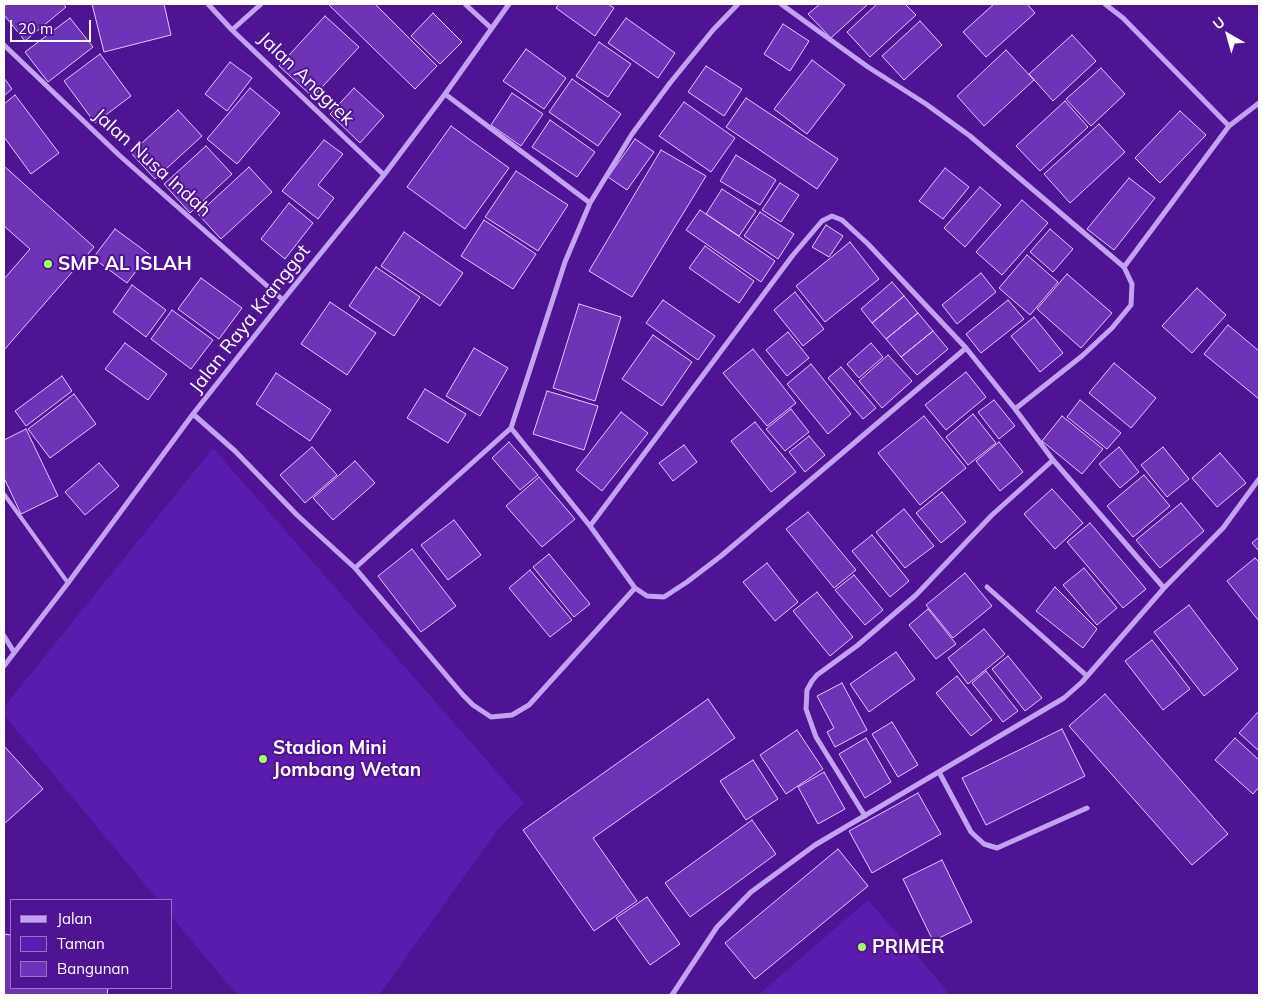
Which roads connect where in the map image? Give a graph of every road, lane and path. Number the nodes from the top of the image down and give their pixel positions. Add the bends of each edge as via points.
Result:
1 (208, 4) edge
2 (261, 4) edge
3 (466, 4) edge
4 (509, 4) edge
5 (738, 4) edge
6 (780, 4) edge
7 (1105, 4) edge
8 (491, 28) junction
9 (232, 30) junction
10 (4, 45) edge
11 (445, 94) junction
12 (1259, 103) edge
13 (1229, 126) junction
14 (384, 175) junction
15 (590, 203) junction
16 (1124, 267) junction
17 (283, 300) junction
18 (966, 348) junction
19 (1015, 409) junction
20 (193, 414) junction
21 (511, 428) junction
22 (1053, 460) junction
23 (1259, 479) edge
24 (4, 494) edge
25 (590, 526) junction
26 (355, 568) junction
27 (68, 583) junction
28 (987, 587) dead end
29 (636, 588) junction
30 (1164, 588) junction
31 (4, 636) edge
32 (14, 652) junction
33 (4, 666) edge
34 (1087, 676) junction
35 (939, 772) junction
36 (1087, 808) dead end
37 (865, 816) junction
38 (672, 995) edge

1 - 9 street, Jalan Anggrek
2 - 9 street
3 - 8 street
4 - 8 street, Jalan Raya Kranggot
5 - 15 street via 713,30 632,134
6 - 16 street via 970,136
7 - 13 street via 1124,18
8 - 11 street, Jalan Raya Kranggot
9 - 14 street, Jalan Anggrek
10 - 17 street, Jalan Nusa Indah via 119,155
11 - 14 street, Jalan Raya Kranggot
11 - 15 street
12 - 13 street
13 - 16 street
14 - 17 street, Jalan Raya Kranggot
15 - 21 street via 565,262
16 - 19 street via 1132,284 1131,305 1082,356
17 - 20 street, Jalan Raya Kranggot
18 - 19 street
18 - 25 street via 868,244 842,220 832,216 827,218 793,254
18 - 29 street via 687,582 664,597 647,596
19 - 22 street
20 - 26 street
20 - 27 street, Jalan Raya Kranggot
21 - 25 street
21 - 26 street
22 - 30 street
22 - 37 street via 992,515 916,595 817,675 807,690 806,709 816,738
23 - 30 street via 1223,528
24 - 27 lane
25 - 29 street
26 - 29 street via 463,695 491,717 512,716 529,705
27 - 32 street, Jalan Raya Kranggot
28 - 34 street
30 - 34 street
31 - 32 street
32 - 33 street, Jalan Raya Kranggot
34 - 35 street via 1064,698
35 - 36 street via 970,832 984,844 997,848
35 - 37 street
37 - 38 street via 815,845 751,892 717,928

